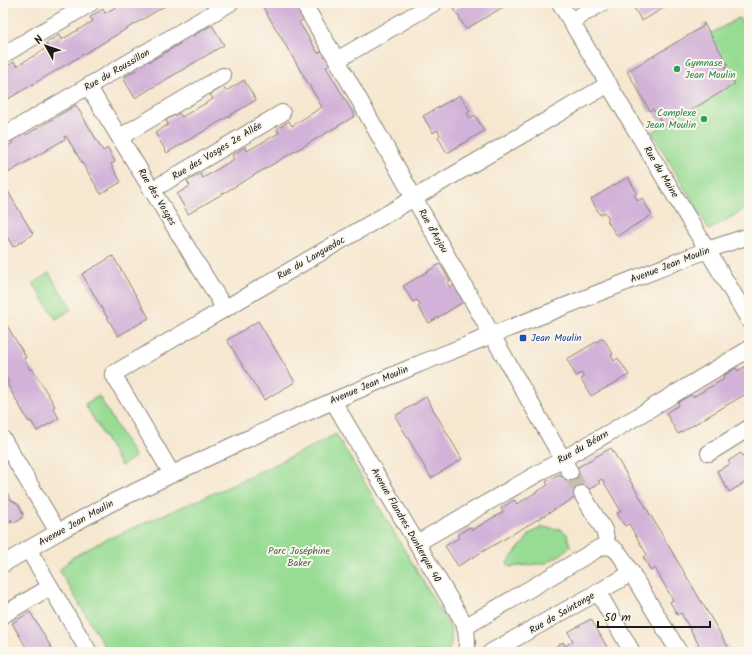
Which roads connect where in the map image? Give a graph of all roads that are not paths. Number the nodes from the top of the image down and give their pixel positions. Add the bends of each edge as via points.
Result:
1 (91, 3) edge
2 (230, 3) edge
3 (303, 3) edge
4 (434, 3) edge
5 (560, 3) edge
6 (602, 3) edge
7 (571, 21) junction
8 (3, 55) edge
9 (337, 60) junction
10 (223, 76) dead end
11 (609, 84) junction
12 (88, 86) junction
13 (282, 113) dead end
14 (3, 136) edge
15 (120, 137) junction
16 (152, 190) junction
17 (414, 198) junction
18 (749, 236) edge
19 (707, 250) junction
20 (225, 309) junction
21 (749, 320) edge
22 (492, 336) junction
23 (749, 350) edge
24 (333, 401) junction
25 (749, 428) edge
26 (3, 439) edge
27 (709, 453) dead end
28 (566, 466) junction
29 (172, 474) junction
30 (582, 494) tunnel mouth
31 (58, 532) junction
32 (417, 543) junction
33 (608, 546) junction
34 (28, 550) junction
35 (3, 564) edge
36 (628, 566) junction
37 (50, 587) junction
38 (598, 592) junction
39 (3, 615) edge
40 (465, 627) junction
41 (89, 652) edge
42 (466, 652) edge
43 (491, 652) edge
44 (632, 652) edge
45 (679, 652) edge

1 - 8 street
2 - 12 street, Rue du Roussillon
3 - 9 street, Rue d'Anjou
4 - 9 street
5 - 7 street, Rue du Maine
6 - 7 street
7 - 11 street, Rue du Maine
9 - 17 street, Rue d'Anjou
10 - 15 street
11 - 17 street, Rue du Languedoc
11 - 19 street, Rue du Maine
12 - 14 street, Rue du Roussillon
12 - 15 street, Rue des Vosges
13 - 16 street, Rue des Vosges 2e Allée
15 - 16 street, Rue des Vosges
16 - 20 street, Rue des Vosges
17 - 20 street, Rue du Languedoc
17 - 22 street, Rue d'Anjou
18 - 19 street, Avenue Jean Moulin
19 - 21 street, Rue du Maine
19 - 22 street, Avenue Jean Moulin
20 - 29 street, Rue du Languedoc via 113,374
22 - 24 street, Avenue Jean Moulin
22 - 28 street, Rue d'Anjou
23 - 28 street, Rue du Béarn via 638,416
24 - 29 street, Avenue Jean Moulin
24 - 32 street, Avenue Flandres Dunkerque 40
25 - 27 street
26 - 31 street
28 - 32 street, Rue du Béarn
29 - 31 street, Avenue Jean Moulin
30 - 33 street via 604,530
31 - 34 street, Avenue Jean Moulin
32 - 40 street, Avenue Flandres Dunkerque 40
33 - 36 street via 616,550
33 - 40 street via 602,546
34 - 35 street, Avenue Jean Moulin
34 - 37 street
36 - 38 street, Rue de Saintonge
36 - 45 street
37 - 39 street
37 - 41 street
38 - 43 street, Rue de Saintonge
38 - 44 street
40 - 42 street, Avenue Flandres Dunkerque 40

